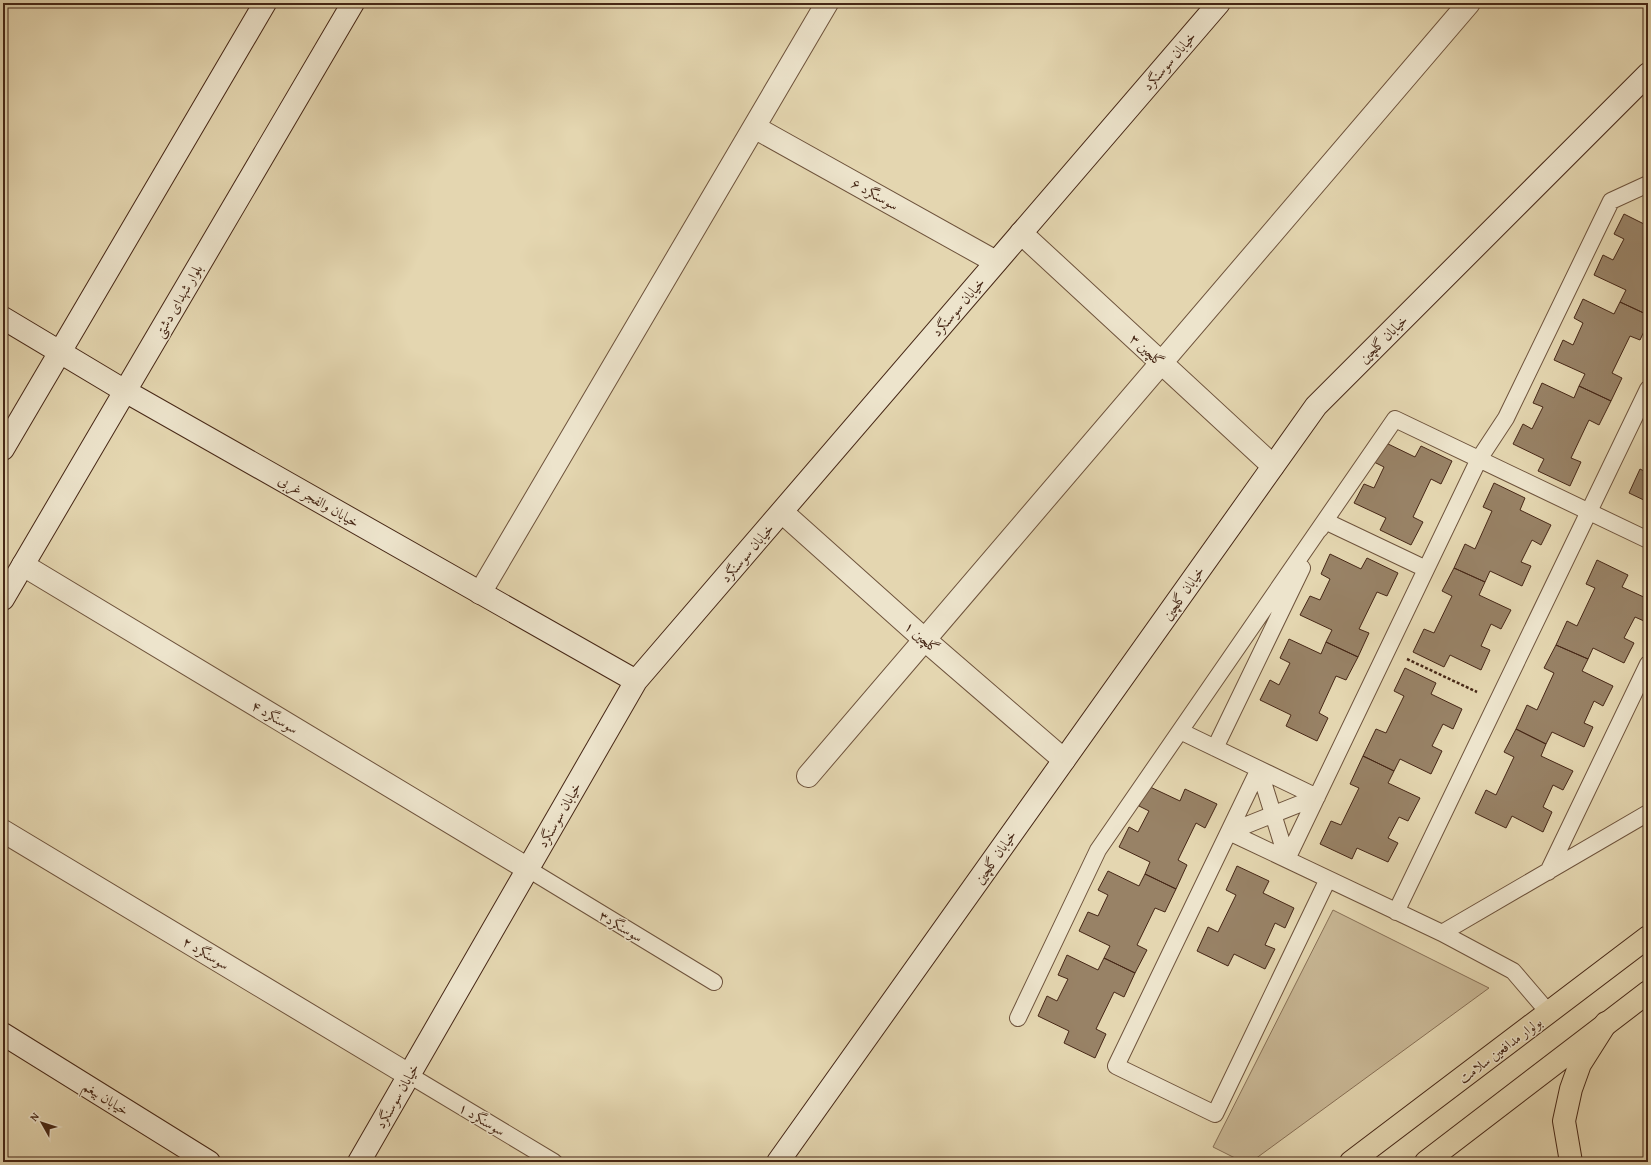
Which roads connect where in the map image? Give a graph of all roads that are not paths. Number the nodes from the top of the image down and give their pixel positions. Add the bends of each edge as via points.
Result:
1 (265, 3) edge
2 (353, 3) edge
3 (827, 3) edge
4 (1218, 3) edge
5 (1469, 3) edge
6 (1648, 74) edge
7 (754, 127) junction
8 (1647, 186) edge
9 (1021, 232) junction
10 (996, 262) junction
11 (3, 318) edge
12 (60, 352) junction
13 (1161, 363) junction
14 (1648, 388) edge
15 (125, 391) junction
16 (3, 449) edge
17 (1479, 459) junction
18 (1273, 466) junction
19 (782, 512) junction
20 (1588, 512) junction
21 (1325, 521) junction
22 (1648, 540) edge
23 (23, 565) junction
24 (1426, 569) junction
25 (480, 592) junction
26 (3, 599) edge
27 (925, 640) junction
28 (1648, 664) edge
29 (636, 681) junction
30 (1180, 732) junction
31 (1215, 748) junction
32 (1064, 760) junction
33 (1259, 769) junction
34 (808, 776) dead end
35 (1317, 797) junction
36 (1648, 813) edge
37 (1273, 814) junction
38 (3, 831) edge
39 (1229, 832) junction
40 (1287, 859) junction
41 (528, 869) junction
42 (1548, 872) junction
43 (1328, 879) junction
44 (1396, 912) junction
45 (1442, 933) junction
46 (1648, 938) edge
47 (714, 982) dead end
48 (1648, 992) edge
49 (1549, 1012) junction
50 (1018, 1018) dead end
51 (1606, 1023) junction
52 (3, 1034) edge
53 (409, 1075) junction
54 (209, 1162) edge
55 (359, 1162) edge
56 (554, 1162) edge
57 (778, 1162) edge
58 (1351, 1162) edge
59 (1426, 1162) edge
60 (1571, 1162) edge

1 - 12 street
2 - 15 street, بلوار شهدای دشتی
3 - 7 street
4 - 9 street, خیابان سوسنگرد
5 - 13 street
6 - 18 street, خیابان گلچین via 1316,406
7 - 10 street, سوسنگرد ۶
7 - 25 street
8 - 17 lane via 1611,201 1506,418
9 - 10 street, خیابان سوسنگرد
9 - 13 street, گلچین ۳
10 - 19 street, خیابان سوسنگرد
11 - 12 street, خیابان والفجر غربی
12 - 15 street, خیابان والفجر غربی
12 - 16 street
13 - 18 street, گلچین ۳
13 - 27 street
14 - 20 lane
15 - 23 street, بلوار شهدای دشتی
15 - 25 street, خیابان والفجر غربی
17 - 20 lane
17 - 21 lane via 1395,419
17 - 24 lane
18 - 32 street, خیابان گلچین
19 - 27 street, گلچین ۱
19 - 29 street, خیابان سوسنگرد
20 - 22 lane
20 - 44 lane
21 - 24 lane
21 - 30 lane
21 - 31 lane
23 - 26 street, بلوار شهدای دشتی
23 - 41 street, سوسنگرد ۴
24 - 35 lane
25 - 29 street, خیابان والفجر غربی
27 - 32 street, گلچین ۱
27 - 34 street
28 - 42 lane
29 - 41 street, خیابان سوسنگرد
30 - 31 lane
30 - 50 lane via 1098,850
31 - 33 lane
32 - 57 street, خیابان گلچین
33 - 35 lane
33 - 37 lane
33 - 39 lane
35 - 37 lane
35 - 40 lane
36 - 42 lane
37 - 39 lane
37 - 40 lane
38 - 53 street, سوسنگرد ۲
39 - 40 lane
39 - 43 lane via 1116,1066 1215,1114
40 - 43 lane
41 - 47 lane, سوسنگرد۳
41 - 53 street, خیابان سوسنگرد
42 - 45 lane
43 - 44 lane
44 - 45 lane
45 - 49 lane via 1514,971
46 - 49 main road, بولوار مدافعین سلامت
48 - 51 main road
49 - 58 main road, بولوار مدافعین سلامت
51 - 59 main road
51 - 60 main road via 1580,1064 1571,1089 1564,1121
52 - 54 street, خیابان بیغم
53 - 55 street, خیابان سوسنگرد
53 - 56 lane, سوسنگرد ۱

